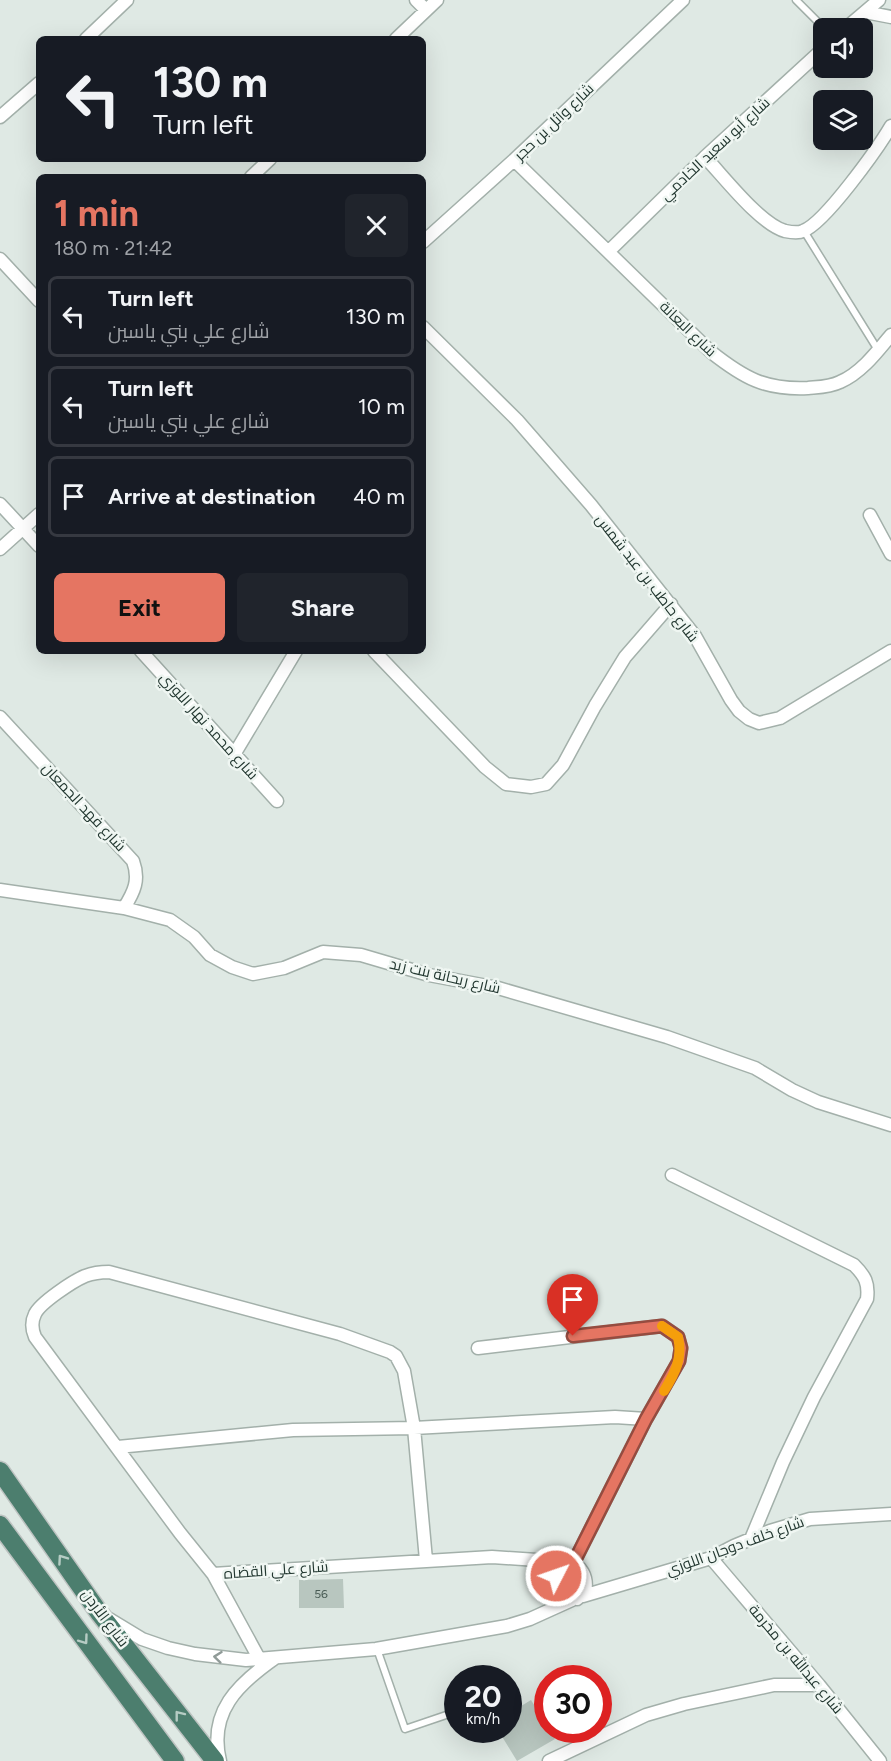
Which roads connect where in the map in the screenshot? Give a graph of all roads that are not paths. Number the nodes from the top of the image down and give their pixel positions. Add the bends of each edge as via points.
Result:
1 (127, 0) edge
2 (416, 0) edge
3 (437, 0) edge
4 (683, 0) edge
5 (796, 0) edge
6 (879, 0) edge
7 (426, 10) junction
8 (865, 12) junction
9 (891, 16) edge
10 (814, 18) edge
11 (858, 18) edge
12 (89, 36) edge
13 (399, 36) edge
14 (813, 58) edge
15 (36, 85) edge
16 (0, 117) edge
17 (891, 126) edge
18 (705, 157) junction
19 (514, 160) junction
20 (266, 163) edge
21 (254, 174) edge
22 (804, 231) junction
23 (426, 239) edge
24 (609, 251) junction
25 (0, 259) edge
26 (36, 298) edge
27 (426, 330) edge
28 (891, 335) edge
29 (879, 350) junction
30 (0, 504) edge
31 (870, 515) dead end
32 (36, 517) edge
33 (23, 530) junction
34 (36, 543) edge
35 (0, 549) edge
36 (891, 554) edge
37 (671, 604) junction
38 (891, 651) edge
39 (144, 654) edge
40 (294, 654) edge
41 (377, 654) edge
42 (0, 717) edge
43 (235, 753) junction
44 (277, 801) dead end
45 (0, 890) edge
46 (124, 908) junction
47 (891, 1125) edge
48 (672, 1175) dead end
49 (478, 1348) dead end
50 (646, 1419) junction
51 (414, 1428) junction
52 (118, 1447) junction
53 (0, 1471) edge
54 (891, 1514) edge
55 (0, 1525) edge
56 (751, 1539) junction
57 (711, 1558) junction
58 (426, 1560) junction
59 (573, 1564) junction
60 (559, 1567) junction
61 (213, 1574) junction
62 (577, 1598) junction
63 (100, 1614) junction
64 (376, 1648) junction
65 (261, 1662) junction
66 (819, 1685) junction
67 (444, 1716) edge
68 (878, 1760) edge
69 (175, 1761) edge
70 (215, 1761) edge
71 (220, 1761) edge
72 (549, 1761) edge

1 - 12 street
2 - 7 street
3 - 7 street
4 - 19 street, شارع وائل بن حجر
5 - 10 lane
6 - 8 street
7 - 13 street
8 - 9 street
8 - 11 street
14 - 18 street, شارع أبو سعيد الخادمي
15 - 16 street
17 - 22 street via 825,214
18 - 22 street via 774,226 788,232
18 - 24 street, شارع أبو سعيد الخادمي
19 - 23 street, شارع وائل بن حجر
19 - 24 street, شارع البعانة
20 - 21 street
22 - 29 lane
24 - 29 street, شارع البعانة via 711,352 759,383 776,388 826,387 857,372
25 - 26 street
27 - 37 street, شارع حاطب بن عبد شمس via 517,420
28 - 29 street, شارع البعانة
30 - 33 street
31 - 36 street
32 - 33 street
33 - 34 street
33 - 35 street
37 - 38 street, شارع حاطب بن عبد شمس via 695,636 731,700 749,719 759,723 780,718
37 - 41 street via 625,657 562,765 546,784 531,787 506,784 485,767
39 - 43 street, شارع محمد نهار اللوزي
40 - 43 street
42 - 46 street, شارع فهد الجمعان via 133,861 136,885
43 - 44 street, شارع محمد نهار اللوزي
45 - 46 street, شارع ريحانة بنت زيد
46 - 47 street, شارع ريحانة بنت زيد via 170,920 194,937 210,955 253,974 285,968 323,952 361,955 429,975 498,988 667,1036 755,1068 818,1102
48 - 56 street via 854,1265 869,1288 867,1299 779,1471
49 - 50 street via 662,1326 678,1337 679,1361
50 - 51 street via 615,1416
50 - 59 street
51 - 52 street via 293,1430
51 - 52 street, شارع علي القضاه via 404,1371 396,1356 382,1348 109,1272 93,1273 41,1306 32,1330
51 - 58 street
52 - 61 street, شارع علي القضاه
63 -> 53 highway, شارع الأردن
54 - 56 street, شارع خلف دوجان اللوزي via 810,1519
55 -> 69 highway, شارع الأردن
56 - 57 street, شارع خلف دوجان اللوزي
57 - 62 street, شارع خلف دوجان اللوزي
57 - 66 street, شارع عبدالله بن مخرمة
58 - 60 street, شارع علي القضاه via 520,1557
58 - 61 street, شارع علي القضاه
59 - 60 street
59 - 62 street via 585,1577 586,1588
60 - 62 street via 556,1584 564,1596
61 - 65 street
62 - 64 street, شارع خلف دوجان اللوزي via 507,1626
65 -> 63 street, شارع خلف دوجان اللوزي via 168,1648 142,1639
70 -> 63 highway, شارع الأردن
64 - 65 street, شارع خلف دوجان اللوزي via 276,1657
64 - 67 lane via 405,1729
65 - 71 street via 225,1706 218,1725
66 - 68 street, شارع عبدالله بن مخرمة
66 - 72 street via 774,1685 684,1704 646,1715

